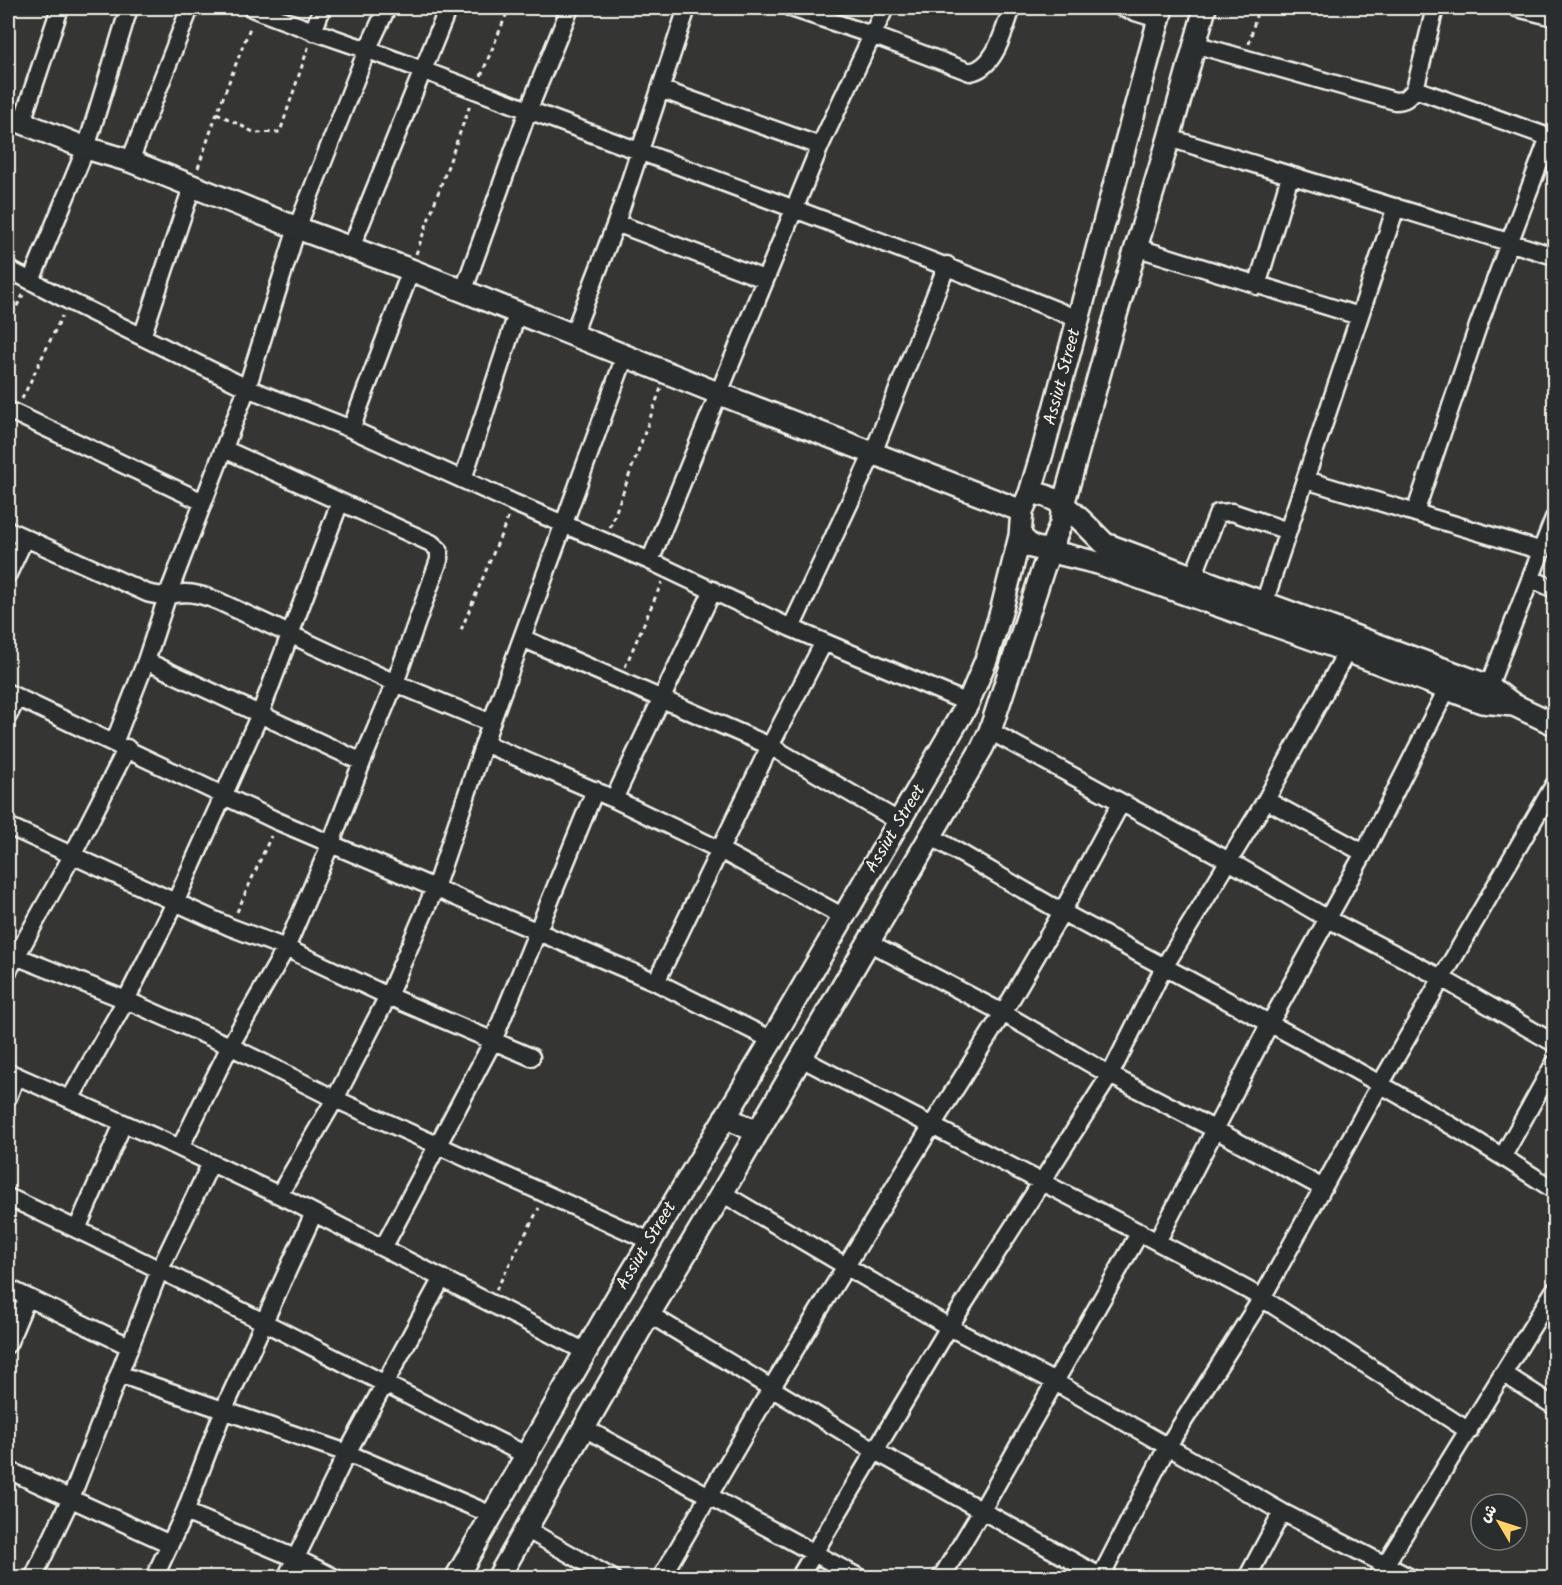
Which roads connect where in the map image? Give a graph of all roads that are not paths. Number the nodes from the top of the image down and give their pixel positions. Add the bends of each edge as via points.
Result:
1 (60, 8) edge
2 (129, 8) edge
3 (190, 8) edge
4 (322, 8) edge
5 (387, 8) edge
6 (448, 8) edge
7 (570, 8) edge
8 (687, 8) edge
9 (791, 8) edge
10 (885, 8) edge
11 (1012, 8) edge
12 (1122, 8) edge
13 (1205, 8) edge
14 (1435, 8) edge
15 (1517, 8) edge
16 (255, 9) edge
17 (1160, 13) edge
18 (1553, 13) edge
19 (313, 32) junction
20 (872, 35) junction
21 (1194, 44) junction
22 (367, 50) junction
23 (422, 69) junction
24 (660, 89) junction
25 (1415, 89) junction
26 (528, 111) junction
27 (15, 119) edge
28 (1169, 138) junction
29 (1552, 138) edge
30 (820, 146) junction
31 (86, 148) junction
32 (640, 152) junction
33 (130, 161) junction
34 (1290, 176) junction
35 (192, 186) junction
36 (1396, 207) junction
37 (794, 208) junction
38 (616, 223) junction
39 (297, 228) junction
40 (1509, 243) junction
41 (1135, 247) junction
42 (351, 248) junction
43 (1554, 256) edge
44 (947, 266) junction
45 (8, 269) edge
46 (411, 270) junction
47 (764, 279) junction
48 (31, 281) junction
49 (1257, 286) junction
50 (463, 292) junction
51 (517, 314) junction
52 (1359, 316) junction
53 (1078, 319) junction
54 (573, 335) junction
55 (142, 337) junction
56 (625, 356) junction
57 (247, 388) junction
58 (720, 394) junction
59 (11, 412) edge
60 (351, 429) junction
61 (224, 448) junction
62 (873, 453) junction
63 (463, 479) junction
64 (1305, 480) junction
65 (203, 502) junction
66 (340, 502) junction
67 (1026, 502) junction
68 (1063, 505) junction
69 (1415, 513) junction
70 (1554, 518) edge
71 (565, 524) junction
72 (8, 530) edge
73 (1288, 531) junction
74 (1020, 536) junction
75 (25, 538) junction
76 (1050, 551) junction
77 (1542, 551) junction
78 (1102, 553) junction
79 (650, 561) junction
80 (8, 574) edge
81 (1193, 577) junction
82 (1532, 579) junction
83 (1554, 589) edge
84 (713, 590) junction
85 (167, 597) junction
86 (1264, 603) junction
87 (791, 628) junction
88 (291, 635) junction
89 (522, 638) junction
90 (824, 642) junction
91 (1347, 651) junction
92 (147, 662) junction
93 (395, 683) junction
94 (1447, 689) junction
95 (1486, 694) junction
96 (12, 695) edge
97 (663, 698) junction
98 (968, 703) junction
99 (261, 714) junction
100 (8, 716) edge
101 (491, 723) junction
102 (1554, 724) edge
103 (990, 731) junction
104 (484, 743) junction
105 (121, 746) junction
106 (770, 746) junction
107 (362, 762) junction
108 (1554, 785) edge
109 (595, 790) junction
110 (223, 796) junction
111 (614, 799) junction
112 (1266, 800) junction
113 (1121, 803) junction
114 (900, 822) junction
115 (8, 826) edge
116 (930, 836) junction
117 (332, 843) junction
118 (720, 850) junction
119 (1364, 854) junction
120 (72, 856) junction
121 (1229, 861) junction
122 (435, 888) junction
123 (175, 903) junction
124 (1062, 912) junction
125 (843, 917) junction
126 (1328, 919) junction
127 (539, 931) junction
128 (868, 942) junction
129 (286, 948) junction
130 (10, 960) edge
131 (1164, 967) junction
132 (1443, 979) junction
133 (656, 981) junction
134 (388, 996) junction
135 (126, 1000) junction
136 (1003, 1013) junction
137 (1270, 1023) junction
138 (772, 1040) junction
139 (493, 1041) junction
140 (1554, 1043) edge
141 (230, 1046) junction
142 (531, 1058) dead end
143 (801, 1058) junction
144 (1554, 1064) edge
145 (12, 1074) edge
146 (1110, 1075) junction
147 (1381, 1083) junction
148 (8, 1097) edge
149 (70, 1099) junction
150 (335, 1100) junction
151 (725, 1117) junction
152 (123, 1124) junction
153 (931, 1127) junction
154 (1216, 1130) junction
155 (758, 1132) junction
156 (438, 1146) junction
157 (180, 1148) junction
158 (1503, 1156) junction
159 (211, 1163) junction
160 (1041, 1182) junction
161 (1323, 1188) junction
162 (1554, 1190) edge
163 (722, 1193) junction
164 (279, 1195) junction
165 (8, 1197) edge
166 (314, 1213) junction
167 (77, 1229) junction
168 (1140, 1232) junction
169 (1158, 1240) junction
170 (650, 1241) junction
171 (383, 1248) junction
172 (846, 1265) junction
173 (160, 1269) junction
174 (442, 1278) junction
175 (8, 1288) edge
176 (1554, 1291) edge
177 (27, 1298) junction
178 (1262, 1298) junction
179 (649, 1314) junction
180 (264, 1321) junction
181 (949, 1327) junction
182 (8, 1344) edge
183 (129, 1346) junction
184 (586, 1352) junction
185 (1503, 1373) junction
186 (119, 1374) junction
187 (1055, 1382) junction
188 (386, 1385) junction
189 (772, 1387) junction
190 (1554, 1406) edge
191 (224, 1409) junction
192 (584, 1428) junction
193 (1469, 1431) junction
194 (1167, 1447) junction
195 (875, 1451) junction
196 (347, 1453) junction
197 (526, 1455) junction
198 (8, 1470) edge
199 (709, 1495) junction
200 (71, 1498) junction
201 (982, 1510) junction
202 (185, 1512) junction
203 (1282, 1512) junction
204 (492, 1515) junction
205 (526, 1529) junction
206 (170, 1544) junction
207 (814, 1551) junction
208 (295, 1558) junction
209 (1381, 1571) edge
210 (1101, 1577) edge
211 (33, 1578) edge
212 (154, 1578) edge
213 (286, 1578) edge
214 (335, 1578) edge
215 (456, 1578) edge
216 (498, 1578) edge
217 (612, 1578) edge
218 (661, 1578) edge
219 (799, 1578) edge
220 (860, 1578) edge
221 (941, 1578) edge
222 (1247, 1578) edge
223 (1411, 1578) edge

1 - 27 street
2 - 31 street
3 - 33 street
4 - 19 street
5 - 22 street
6 - 23 street
7 - 26 street
8 - 24 street
9 - 20 street
10 - 20 street
11 - 20 street via 992,56 978,71 962,70
12 - 17 street
13 - 21 street, Assiut Street
14 - 25 street
15 - 18 street
16 - 19 street
17 - 53 street, Assiut Street
19 - 22 street
20 - 30 street
21 - 25 street via 1395,101 1406,99
21 - 28 street, Assiut Street
22 - 23 street
22 - 39 street
23 - 26 street
23 - 42 street
24 - 30 street
24 - 32 street
25 - 29 street
26 - 32 street
26 - 50 street
27 - 31 street
28 - 34 street
28 - 41 street, Assiut Street
29 - 40 street
30 - 37 street
31 - 33 street
31 - 48 street
32 - 37 street
32 - 38 street
33 - 35 street
34 - 36 street
34 - 49 street
35 - 39 street
35 - 55 street
36 - 40 street
36 - 52 street
37 - 44 street
37 - 47 street
38 - 47 street
38 - 54 street
39 - 42 street
39 - 57 street
40 - 43 street
40 - 69 street
41 - 49 street
41 - 68 street, Assiut Street
42 - 46 street
44 - 53 street
44 - 62 street
45 - 48 street
46 - 50 street
46 - 60 street
47 - 58 street
48 - 55 street
49 - 52 street
50 - 51 street
51 - 54 street
51 - 63 street
52 - 64 street
53 - 67 street, Assiut Street
54 - 56 street
55 - 57 street
56 - 58 street
56 - 71 street
57 - 60 street
57 - 61 street
58 - 62 street
58 - 79 street
59 - 65 street
60 - 63 street
61 - 65 street
61 - 66 street
62 - 67 street
62 - 87 street
63 - 71 street
64 - 69 street
64 - 73 street
65 - 85 street
66 - 88 street
66 - 93 street via 439,550 439,560
67 - 68 street via 1042,493
67 - 74 street, Assiut Street
68 - 76 street, Assiut Street
68 - 78 street
69 - 77 street
70 - 77 street
71 - 79 street
71 - 89 street
72 - 75 street
73 - 81 street via 1232,512 1218,513
73 - 86 street
74 - 76 street via 1032,547
74 - 98 street, Assiut Street via 1001,612
75 - 80 street
75 - 85 street via 147,592
76 - 78 street
76 - 103 street, Assiut Street
77 - 82 street
78 - 81 street
78 - 91 street
79 - 84 street
81 - 86 street
82 - 83 street
82 - 95 street
84 - 87 street
84 - 97 street
85 - 88 street via 183,593 207,597
85 - 92 street
86 - 95 street
87 - 90 street
88 - 93 street
88 - 99 street
89 - 97 street
89 - 101 street
90 - 98 street
90 - 106 street
91 - 94 street
91 - 112 street
92 - 99 street
92 - 105 street
93 - 101 street
93 - 107 street
94 - 95 street
94 - 119 street
95 - 102 street
96 - 100 street
96 - 105 street
97 - 106 street
97 - 111 street
98 - 114 street, Assiut Street
99 - 107 street
99 - 110 street
101 - 104 street
103 - 113 street
103 - 116 street, Assiut Street
104 - 109 street
104 - 122 street
105 - 110 street
105 - 120 street
106 - 114 street
106 - 118 street
107 - 117 street
108 - 132 street
109 - 111 street
109 - 127 street
110 - 117 street
110 - 123 street
111 - 118 street
112 - 119 street
112 - 121 street
113 - 121 street
113 - 124 street
114 - 125 street, Assiut Street
115 - 120 street
116 - 124 street
116 - 128 street, Assiut Street
117 - 122 street
117 - 129 street
118 - 125 street
118 - 133 street
119 - 126 street
120 - 123 street
120 - 130 street
121 - 126 street
121 - 131 street
122 - 127 street
122 - 134 street
123 - 129 street
123 - 135 street
124 - 131 street
124 - 136 street
125 - 138 street, Assiut Street
126 - 132 street
126 - 137 street
127 - 133 street
127 - 139 street
128 - 136 street
128 - 143 street, Assiut Street
129 - 134 street
129 - 141 street
130 - 135 street
131 - 137 street
131 - 146 street
132 - 140 street
132 - 147 street
133 - 138 street
134 - 139 street
134 - 150 street
135 - 141 street
135 - 149 street
136 - 146 street
136 - 153 street
137 - 147 street
137 - 154 street
138 - 151 street, Assiut Street
139 - 142 street
139 - 156 street
141 - 150 street
141 - 157 street
143 - 153 street
143 - 155 street, Assiut Street
144 - 158 street
145 - 148 street
145 - 149 street
146 - 154 street
146 - 160 street
147 - 158 street
147 - 161 street
149 - 152 street
150 - 156 street
150 - 164 street
151 - 155 street
151 - 170 street, Assiut Street
152 - 157 street
152 - 167 street
153 - 160 street
153 - 172 street
154 - 161 street
154 - 169 street
155 - 163 street, Assiut Street
156 - 170 street
156 - 171 street
157 - 159 street
158 - 162 street
159 - 164 street
159 - 173 street
160 - 168 street
160 - 181 street
161 - 178 street
163 - 172 street
163 - 179 street, Assiut Street
164 - 166 street
165 - 167 street
166 - 171 street
166 - 180 street
167 - 173 street
168 - 169 street
168 - 187 street
169 - 178 street
170 - 184 street, Assiut Street
171 - 174 street
172 - 181 street
172 - 189 street
173 - 180 street
173 - 183 street
174 - 184 street
174 - 188 street
175 - 177 street
176 - 185 street
177 - 182 street
177 - 183 street
178 - 193 street
178 - 194 street
179 - 189 street
179 - 192 street, Assiut Street
180 - 188 street
180 - 191 street
181 - 187 street
181 - 195 street
183 - 186 street
184 - 197 street, Assiut Street
185 - 190 street
185 - 193 street
186 - 191 street
186 - 200 street
187 - 194 street
187 - 201 street
188 - 196 street
188 - 197 street
189 - 195 street
189 - 199 street
191 - 196 street
191 - 202 street
192 - 199 street
192 - 205 street, Assiut Street
193 - 209 street
194 - 203 street
194 - 210 street
195 - 201 street
195 - 207 street
196 - 204 street
196 - 208 street
197 - 204 street, Assiut Street
198 - 200 street
199 - 207 street
199 - 218 street
200 - 206 street
200 - 211 street
201 - 210 street
201 - 221 street
202 - 206 street
202 - 208 street
203 - 209 street
203 - 222 street
204 - 215 street, Assiut Street
205 - 216 street, Assiut Street
205 - 217 street
206 - 212 street
207 - 219 street
207 - 220 street
208 - 213 street
208 - 214 street
209 - 223 street

